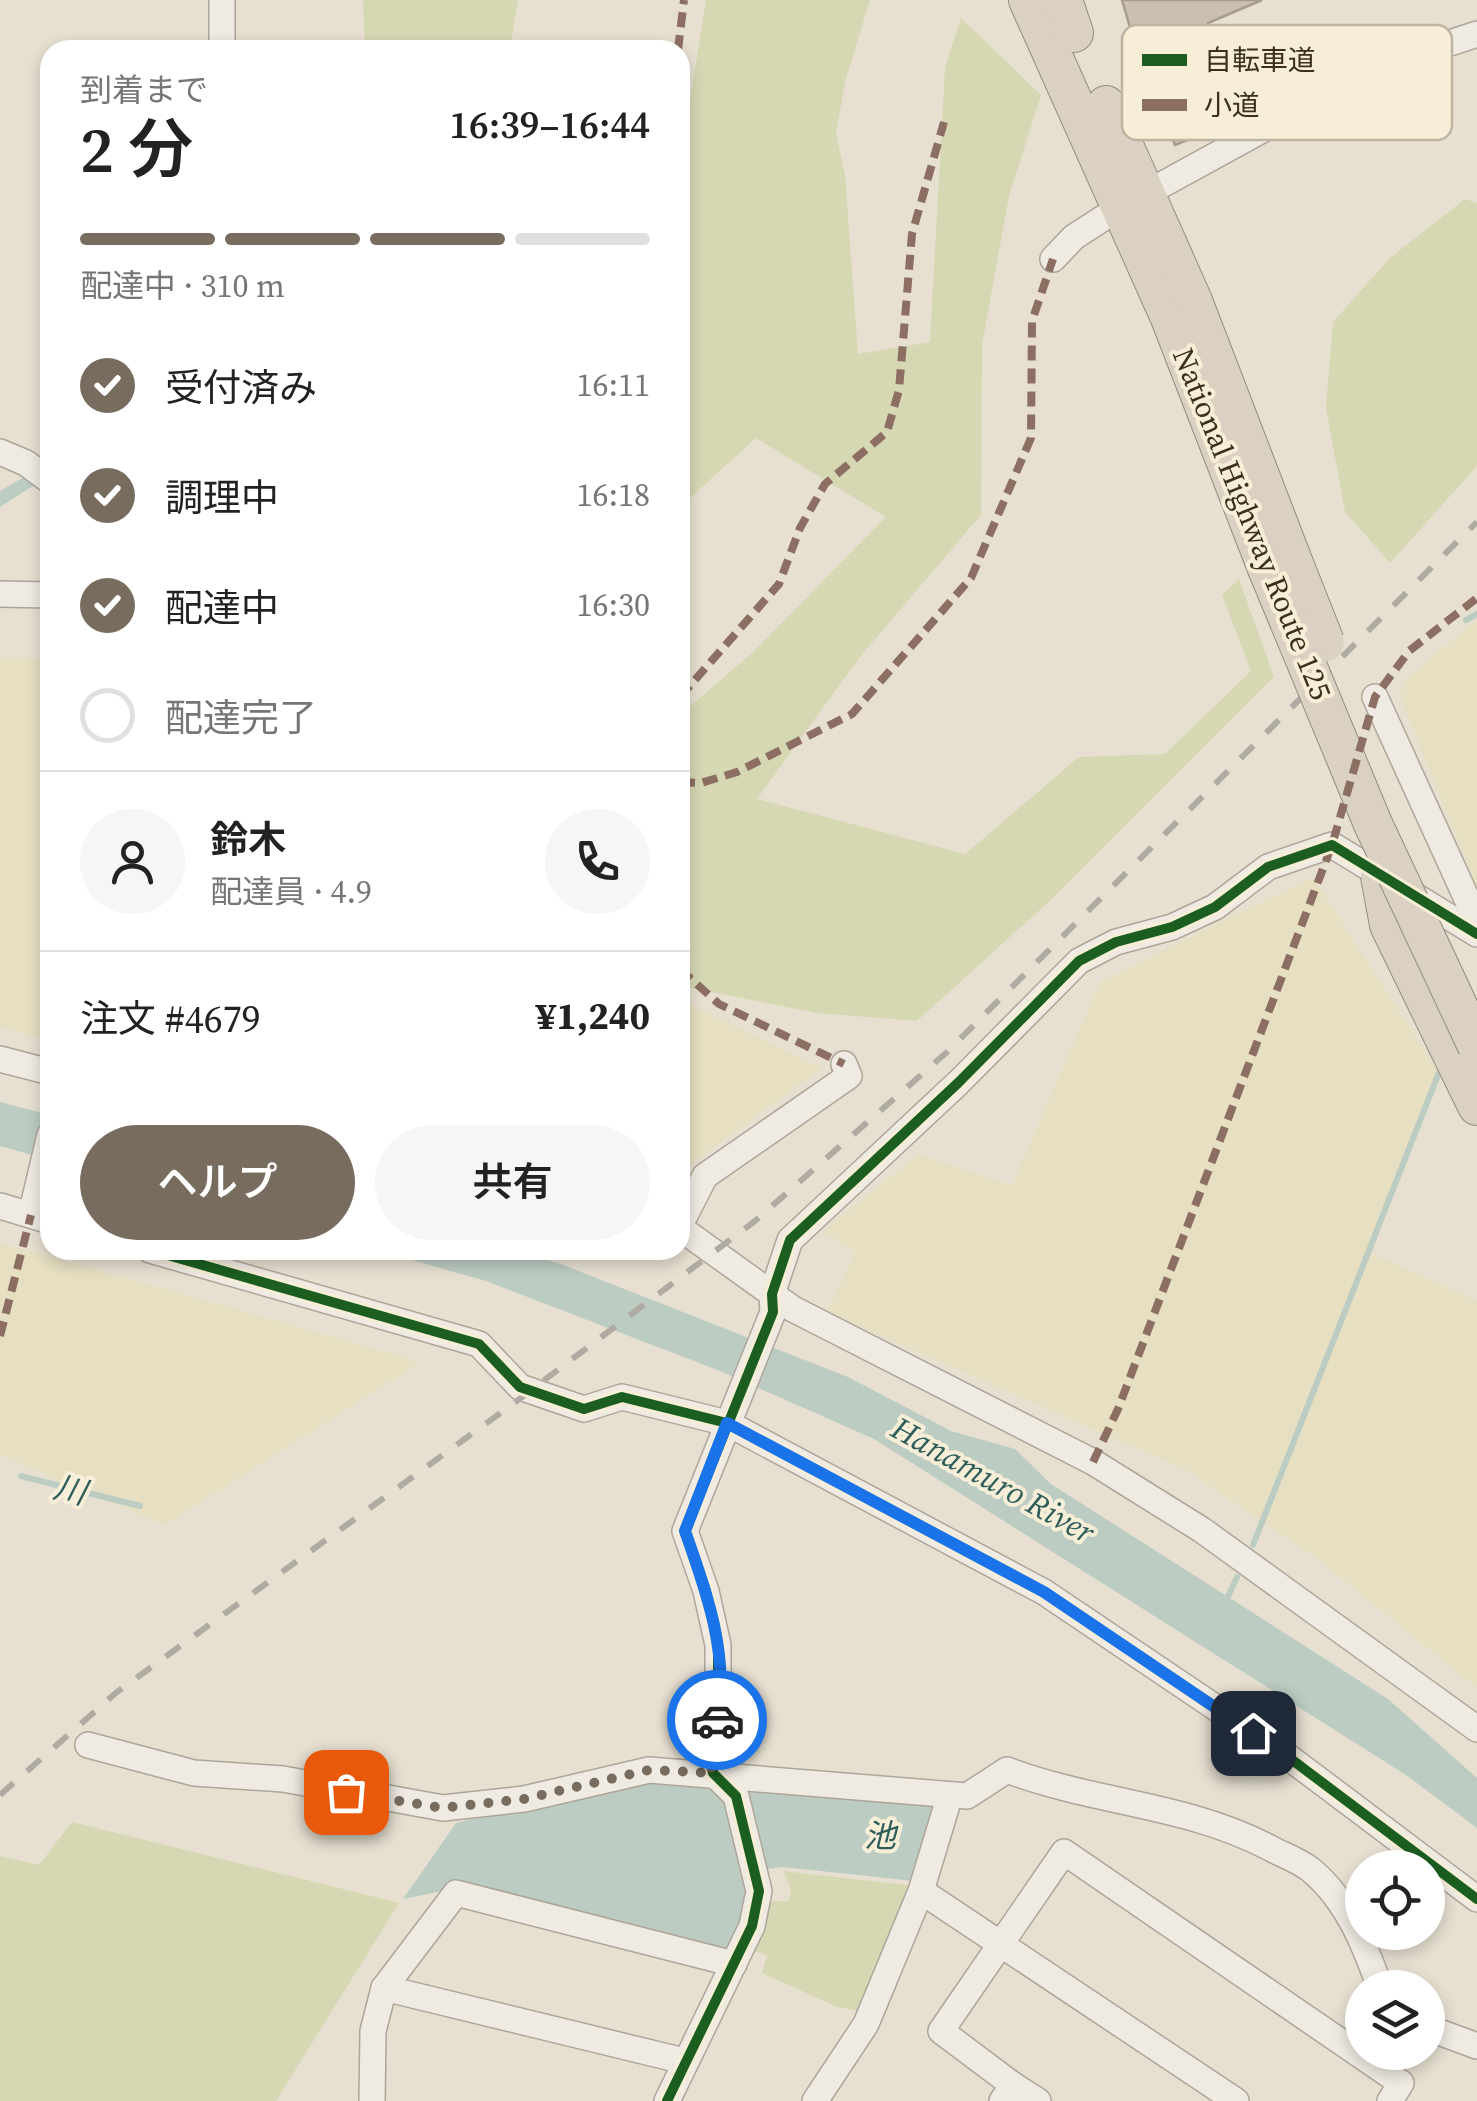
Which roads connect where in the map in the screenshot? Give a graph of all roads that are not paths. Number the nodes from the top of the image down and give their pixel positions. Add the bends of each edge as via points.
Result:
1 (222, 0) edge
2 (1016, 0) edge
3 (1028, 0) edge
4 (1063, 23) edge
5 (1477, 34) edge
6 (222, 40) edge
7 (1452, 42) edge
8 (1244, 140) edge
9 (1134, 200) junction
10 (1053, 259) dead end
11 (0, 452) edge
12 (38, 462) edge
13 (1279, 561) junction
14 (0, 594) edge
15 (40, 595) edge
16 (1375, 697) dead end
17 (1345, 787) dead end
18 (1380, 876) junction
19 (1477, 921) edge
20 (1477, 934) edge
21 (1477, 989) edge
22 (1477, 1046) edge
23 (0, 1059) edge
24 (844, 1064) dead end
25 (40, 1069) edge
26 (1477, 1106) edge
27 (0, 1206) edge
28 (690, 1206) edge
29 (40, 1218) edge
30 (690, 1234) edge
31 (185, 1260) edge
32 (772, 1303) junction
33 (730, 1418) junction
34 (1477, 1730) edge
35 (88, 1745) dead end
36 (713, 1773) junction
37 (950, 1795) junction
38 (921, 1891) junction
39 (1477, 1899) edge
40 (1002, 1940) junction
41 (734, 1964) junction
42 (1374, 1970) edge
43 (384, 1988) junction
44 (1445, 2034) edge
45 (1477, 2046) edge
46 (684, 2061) junction
47 (1008, 2093) edge
48 (376, 2100) edge
49 (666, 2101) edge
50 (816, 2101) edge
51 (1038, 2101) edge
52 (1236, 2101) edge
53 (1390, 2101) edge

1 - 6 street
2 - 4 highway
3 - 4 highway, National Highway Route 125
4 - 9 highway, National Highway Route 125
5 - 7 street
8 - 9 street
9 - 10 street via 1074,237
9 - 13 highway, National Highway Route 125 via 1193,301
11 - 12 street
13 - 21 highway, National Highway Route 125, bridge
13 - 22 highway, National Highway Route 125, bridge via 1373,824
14 - 15 street
16 - 19 street
17 - 18 street
18 - 20 street
18 - 26 highway via 1389,925
18 - 32 street via 1332,845 1268,866 1215,908 1079,962 790,1240
23 - 25 street
24 - 28 street via 849,1076 705,1176
27 - 29 street
30 - 32 street
31 - 33 street via 479,1344 520,1386 584,1410 622,1397
32 - 33 street
32 - 34 street via 1092,1462 1202,1530
33 - 36 street via 685,1531 718,1645 718,1714 708,1754
33 - 39 street via 1044,1592 1283,1753
35 - 36 street via 194,1773 283,1780 442,1808 524,1799 649,1770
36 - 37 street
36 - 41 street via 736,1796 758,1891 752,1926
37 - 38 street
37 - 42 street via 967,1796 1007,1770 1242,1833 1310,1869 1341,1904
38 - 40 street
38 - 50 street via 866,2024
40 - 47 street via 941,2031
40 - 52 street
40 - 53 street via 1064,1852 1401,2083
41 - 43 street via 456,1893
41 - 46 street
43 - 46 street
43 - 48 street via 373,2031
44 - 45 street
46 - 49 street
47 - 51 street

